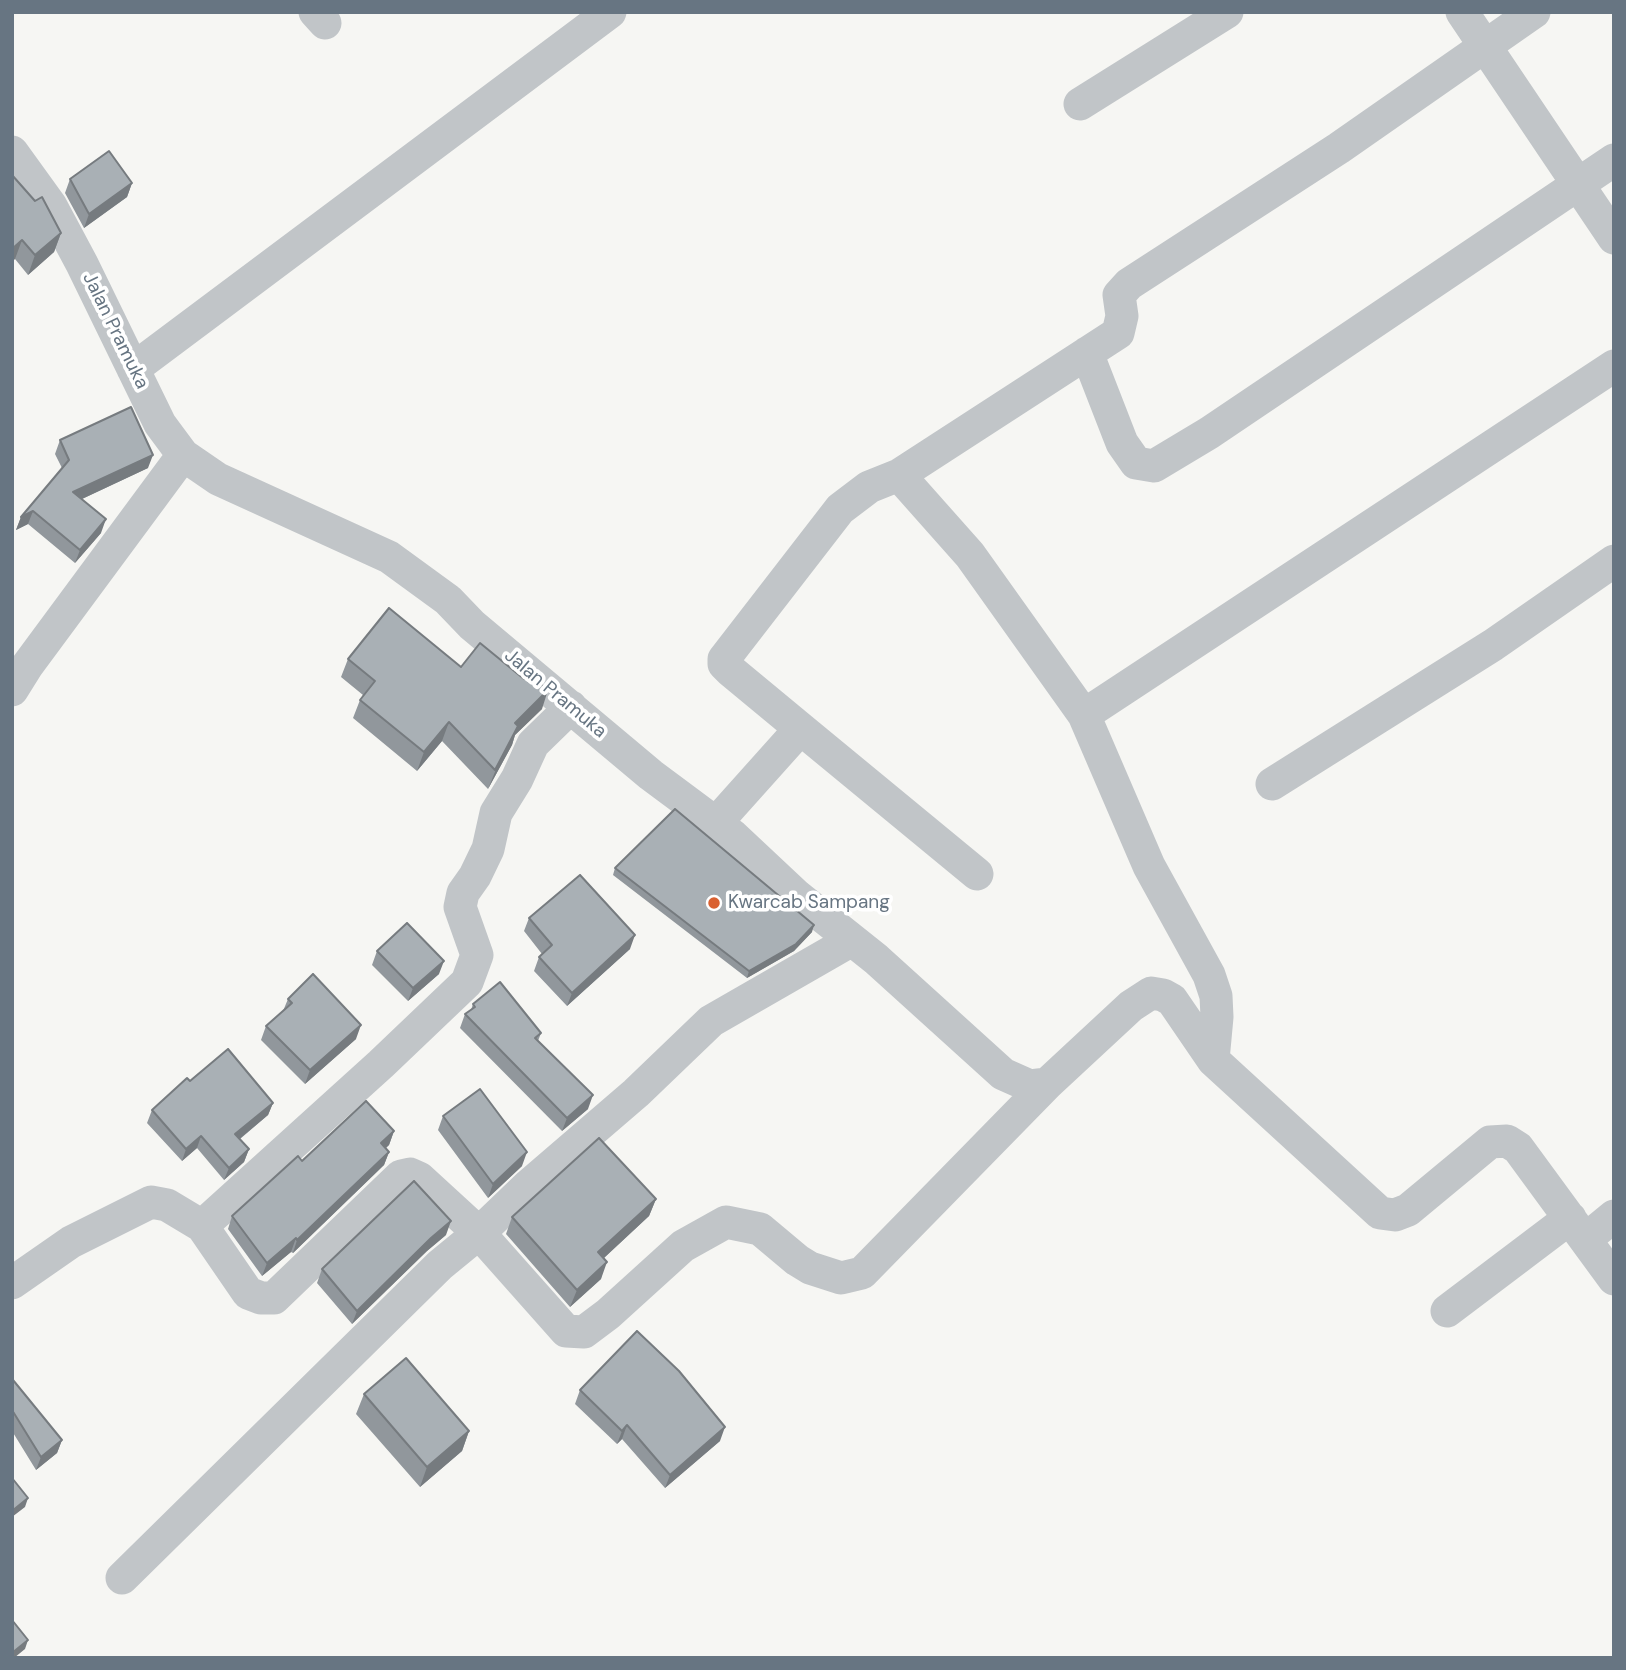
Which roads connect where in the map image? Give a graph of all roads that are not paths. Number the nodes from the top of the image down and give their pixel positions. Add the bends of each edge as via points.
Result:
1 (610, 12) edge
2 (1227, 12) edge
3 (1462, 12) edge
4 (1534, 12) edge
5 (1487, 46) junction
6 (1080, 104) dead end
7 (12, 152) edge
8 (1614, 160) edge
9 (1577, 185) junction
10 (1614, 238) edge
11 (1087, 353) junction
12 (1614, 366) edge
13 (134, 369) junction
14 (183, 456) junction
15 (899, 475) junction
16 (1614, 561) edge
17 (12, 690) edge
18 (571, 707) junction
19 (1084, 715) junction
20 (795, 724) junction
21 (1272, 783) dead end
22 (716, 822) junction
23 (977, 874) dead end
24 (852, 940) junction
25 (1213, 1060) junction
26 (1047, 1084) junction
27 (1614, 1216) edge
28 (202, 1226) junction
29 (1578, 1228) junction
30 (479, 1233) junction
31 (1614, 1279) edge
32 (12, 1283) edge
33 (1447, 1311) dead end
34 (122, 1578) dead end

1 - 13 street
2 - 6 street
3 - 5 street
4 - 5 street
5 - 9 street
5 - 11 street via 1129,284 1119,295 1122,316 1118,332
7 - 13 street, Jalan Pramuka via 51,206
8 - 9 street
9 - 10 street
9 - 11 street via 1153,467 1136,463 1122,443
11 - 15 street
12 - 19 street
13 - 14 street, Jalan Pramuka via 160,424
14 - 17 street
14 - 18 street, Jalan Pramuka via 218,480 389,557 448,600
15 - 19 street via 970,555
15 - 20 street via 869,487 840,509 723,659 731,671
16 - 21 street via 1493,645
18 - 22 street, Jalan Pramuka via 651,775
18 - 28 street via 533,744 496,813 484,858 463,893 460,907 477,955 467,982
19 - 25 street via 1149,866 1209,975 1217,1017
20 - 22 street via 793,737
20 - 23 street
22 - 24 street, Jalan Pramuka
24 - 26 street, Jalan Pramuka via 1003,1074 1030,1086
24 - 30 street via 711,1021
25 - 26 street via 1172,1000 1151,993
25 - 29 street via 1380,1213 1395,1215 1408,1210 1498,1140 1518,1148
26 - 30 street via 862,1273 841,1278 810,1268 760,1229 726,1222 683,1246 584,1332 566,1331
27 - 29 street
28 - 30 street via 248,1293 261,1298 274,1298 401,1176 419,1178
28 - 32 street via 167,1205 151,1202 71,1242
29 - 31 street
29 - 33 street
30 - 34 street via 440,1265

